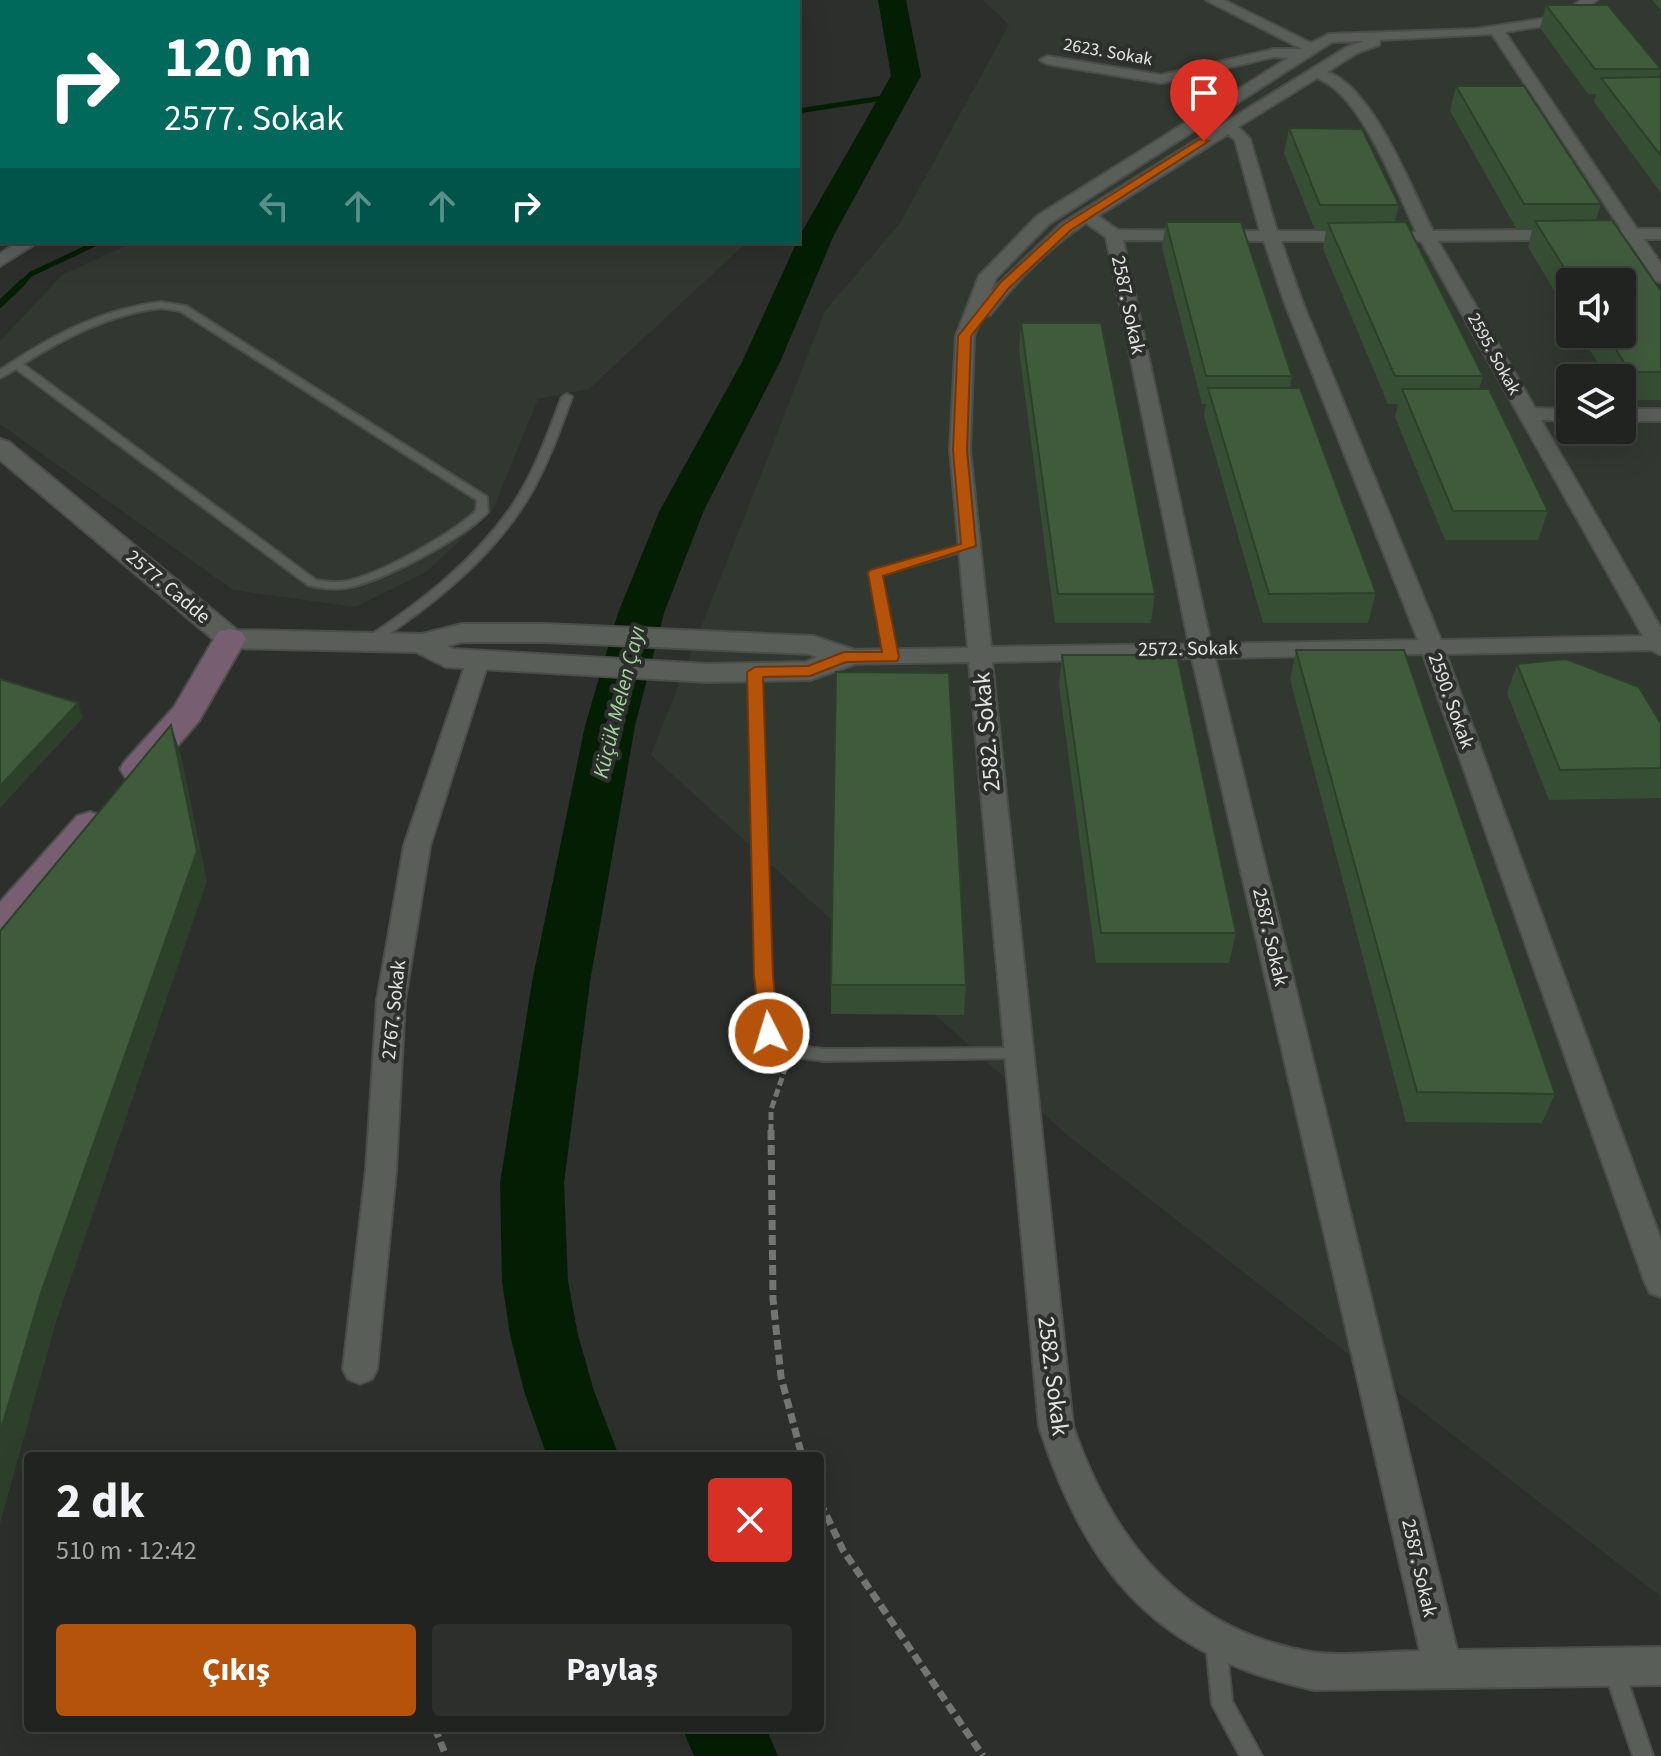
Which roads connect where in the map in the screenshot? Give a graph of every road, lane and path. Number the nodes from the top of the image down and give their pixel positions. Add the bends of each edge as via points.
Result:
1 (1213, 0) edge
2 (1592, 5) edge
3 (1310, 28) dead end
4 (1496, 30) junction
5 (1392, 35) junction
6 (1329, 38) junction
7 (1352, 50) junction
8 (1307, 51) junction
9 (1047, 60) dead end
10 (1334, 61) junction
11 (1316, 73) junction
12 (1228, 126) junction
13 (1087, 216) junction
14 (1632, 234) junction
15 (1661, 234) edge
16 (1114, 235) junction
17 (1270, 236) junction
18 (1427, 236) junction
19 (27, 244) edge
20 (0, 261) edge
21 (1661, 277) edge
22 (965, 336) junction
23 (16, 364) junction
24 (0, 375) edge
25 (567, 397) dead end
26 (1528, 414) junction
27 (1556, 415) edge
28 (1636, 415) edge
29 (1661, 415) edge
30 (0, 447) edge
31 (969, 546) junction
32 (230, 639) junction
33 (368, 642) junction
34 (422, 643) junction
35 (1431, 644) junction
36 (1660, 645) edge
37 (1201, 648) junction
38 (980, 652) junction
39 (844, 657) junction
40 (891, 657) junction
41 (478, 660) junction
42 (755, 672) junction
43 (0, 928) edge
44 (794, 1052) junction
45 (1018, 1054) junction
46 (1661, 1283) edge
47 (360, 1369) dead end
48 (801, 1452) edge
49 (824, 1510) edge
50 (1216, 1642) junction
51 (1661, 1666) edge
52 (1613, 1667) junction
53 (1443, 1669) junction
54 (437, 1732) edge
55 (446, 1756) edge
56 (983, 1756) edge
57 (1252, 1756) edge
58 (1643, 1756) edge

1 - 8 street
2 - 4 street via 1564,19
3 - 6 street
4 - 5 street
4 - 14 street
5 - 6 street
5 - 7 street
6 - 7 street
6 - 8 street, 2582. Sokak
7 - 10 street
8 - 9 street, 2623. Sokak via 1274,53 1161,79
8 - 10 street
8 - 22 street, 2582. Sokak via 1043,220 988,276
10 - 11 street
11 - 12 street
11 - 18 street, 2595. Sokak via 1337,80 1366,116
12 - 13 street
12 - 17 street, 2590. Sokak via 1242,139
13 - 16 street, 2587. Sokak
13 - 22 street via 1005,285
14 - 15 street
14 - 18 street
14 - 21 street
16 - 17 street
16 - 37 street, 2587. Sokak
17 - 18 street
17 - 35 street, 2590. Sokak
18 - 26 street, 2595. Sokak
19 - 20 street
22 - 31 street, 2582. Sokak via 960,450
23 - 23 lane via 128,310 183,308 483,499 482,512 464,527 361,581 312,583
23 - 24 lane
25 - 33 lane via 542,461 492,541 434,594
26 - 27 street
26 - 36 street, 2595. Sokak
28 - 29 street
30 - 32 street, 2577. Cadde
31 - 38 street, 2582. Sokak
31 - 40 lane via 875,573
32 - 33 street
32 - 43 main road via 187,713
33 - 34 street
34 - 39 street, 2572. Sokak via 462,633 546,633 813,645
34 - 41 street via 446,658
35 - 36 street, 2572. Sokak
35 - 37 street, 2572. Sokak
35 - 46 street, 2590. Sokak
37 - 38 street, 2572. Sokak
37 - 53 street, 2587. Sokak
38 - 40 street, 2572. Sokak
38 - 45 street, 2582. Sokak
39 - 40 street, 2572. Sokak
39 - 42 street via 810,671
41 - 42 street
41 - 47 street, 2767. Sokak via 417,846 391,1000 381,1170
42 - 44 lane via 763,976 769,1033
44 - 45 lane
44 - 48 path via 780,1076 771,1110 773,1299 781,1377
45 - 50 street, 2582. Sokak via 1056,1426 1064,1458 1095,1523 1117,1554 1145,1586
49 - 56 path via 843,1550
50 - 53 street, 2582. Sokak via 1280,1667
50 - 57 lane via 1222,1704
51 - 52 street, 2582. Sokak
52 - 53 street, 2582. Sokak
52 - 58 lane
54 - 55 path

